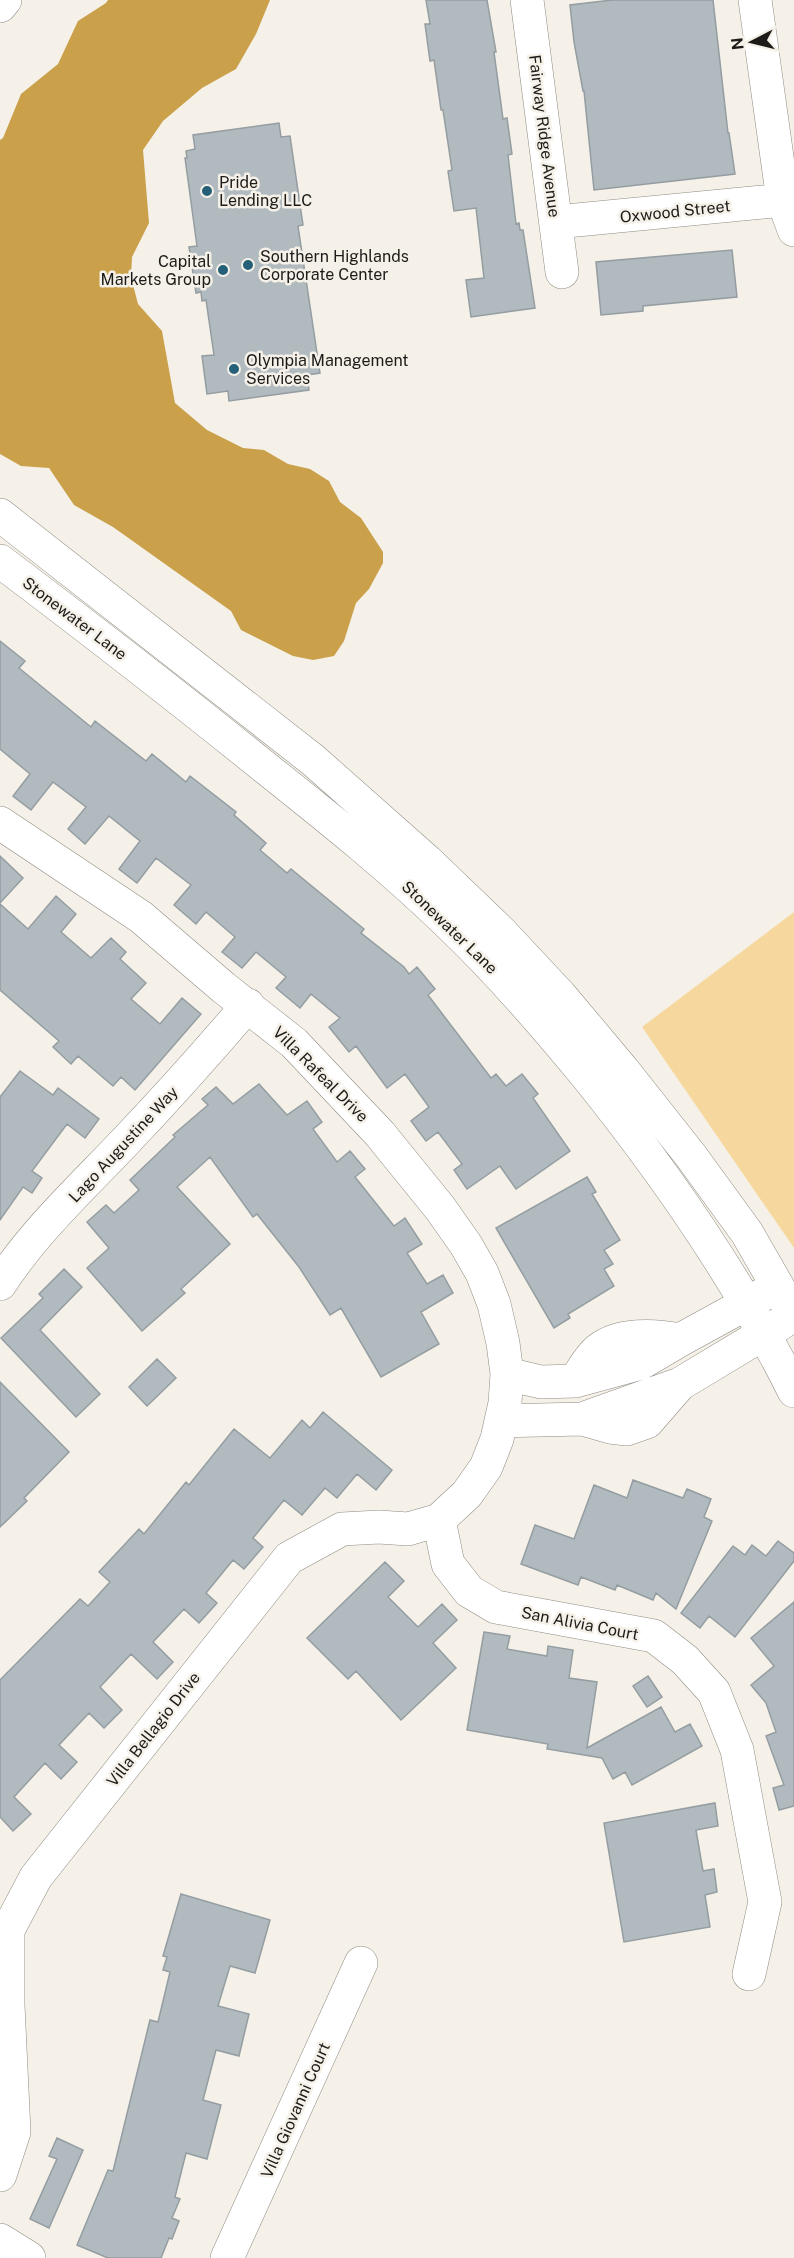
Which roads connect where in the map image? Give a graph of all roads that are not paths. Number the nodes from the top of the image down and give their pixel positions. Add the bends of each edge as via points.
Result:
1 (5, 0) edge
2 (527, 0) edge
3 (755, 0) edge
4 (0, 6) edge
5 (790, 210) edge
6 (556, 222) junction
7 (562, 272) dead end
8 (0, 515) edge
9 (0, 561) edge
10 (0, 823) edge
11 (248, 1005) junction
12 (786, 1282) edge
13 (0, 1284) edge
14 (745, 1304) junction
15 (794, 1316) edge
16 (764, 1333) junction
17 (507, 1374) junction
18 (794, 1391) edge
19 (501, 1421) junction
20 (439, 1520) junction
21 (361, 1963) dead end
22 (749, 1974) dead end
23 (0, 2175) edge
24 (0, 2240) edge
25 (29, 2258) edge
26 (227, 2258) edge

1 - 4 street
2 - 6 street, Fairway Ridge Avenue
3 - 5 street
5 - 6 street, Oxwood Street
6 - 7 street, Fairway Ridge Avenue
8 - 12 street, Stonewater Lane via 313,760 485,916 560,995 638,1088
9 - 14 street, Stonewater Lane via 334,822 475,949 550,1031 635,1137 694,1219
10 - 11 street, Villa Rafeal Drive via 141,917
11 - 13 street, Lago Augustine Way via 194,1069 46,1226
11 - 17 street, Villa Rafeal Drive via 294,1043 380,1134 466,1245 494,1304
12 - 14 street
12 - 15 street, Stonewater Lane
14 - 16 street, Stonewater Lane
14 - 17 street via 641,1363 575,1381 541,1382
15 - 16 street
16 - 18 street, Stonewater Lane
16 - 19 street via 680,1384 582,1419
17 - 19 street, Villa Rafeal Drive
19 - 20 street, Villa Bellagio Drive via 486,1467 467,1494
20 - 22 street, San Alivia Court via 448,1564 469,1591 496,1607 654,1636 685,1660 714,1692 737,1750 765,1902
20 - 23 street, Villa Bellagio Drive via 408,1529 342,1529 289,1558 36,1877 8,1930 14,2132
21 - 26 street, Villa Giovanni Court
24 - 25 street

